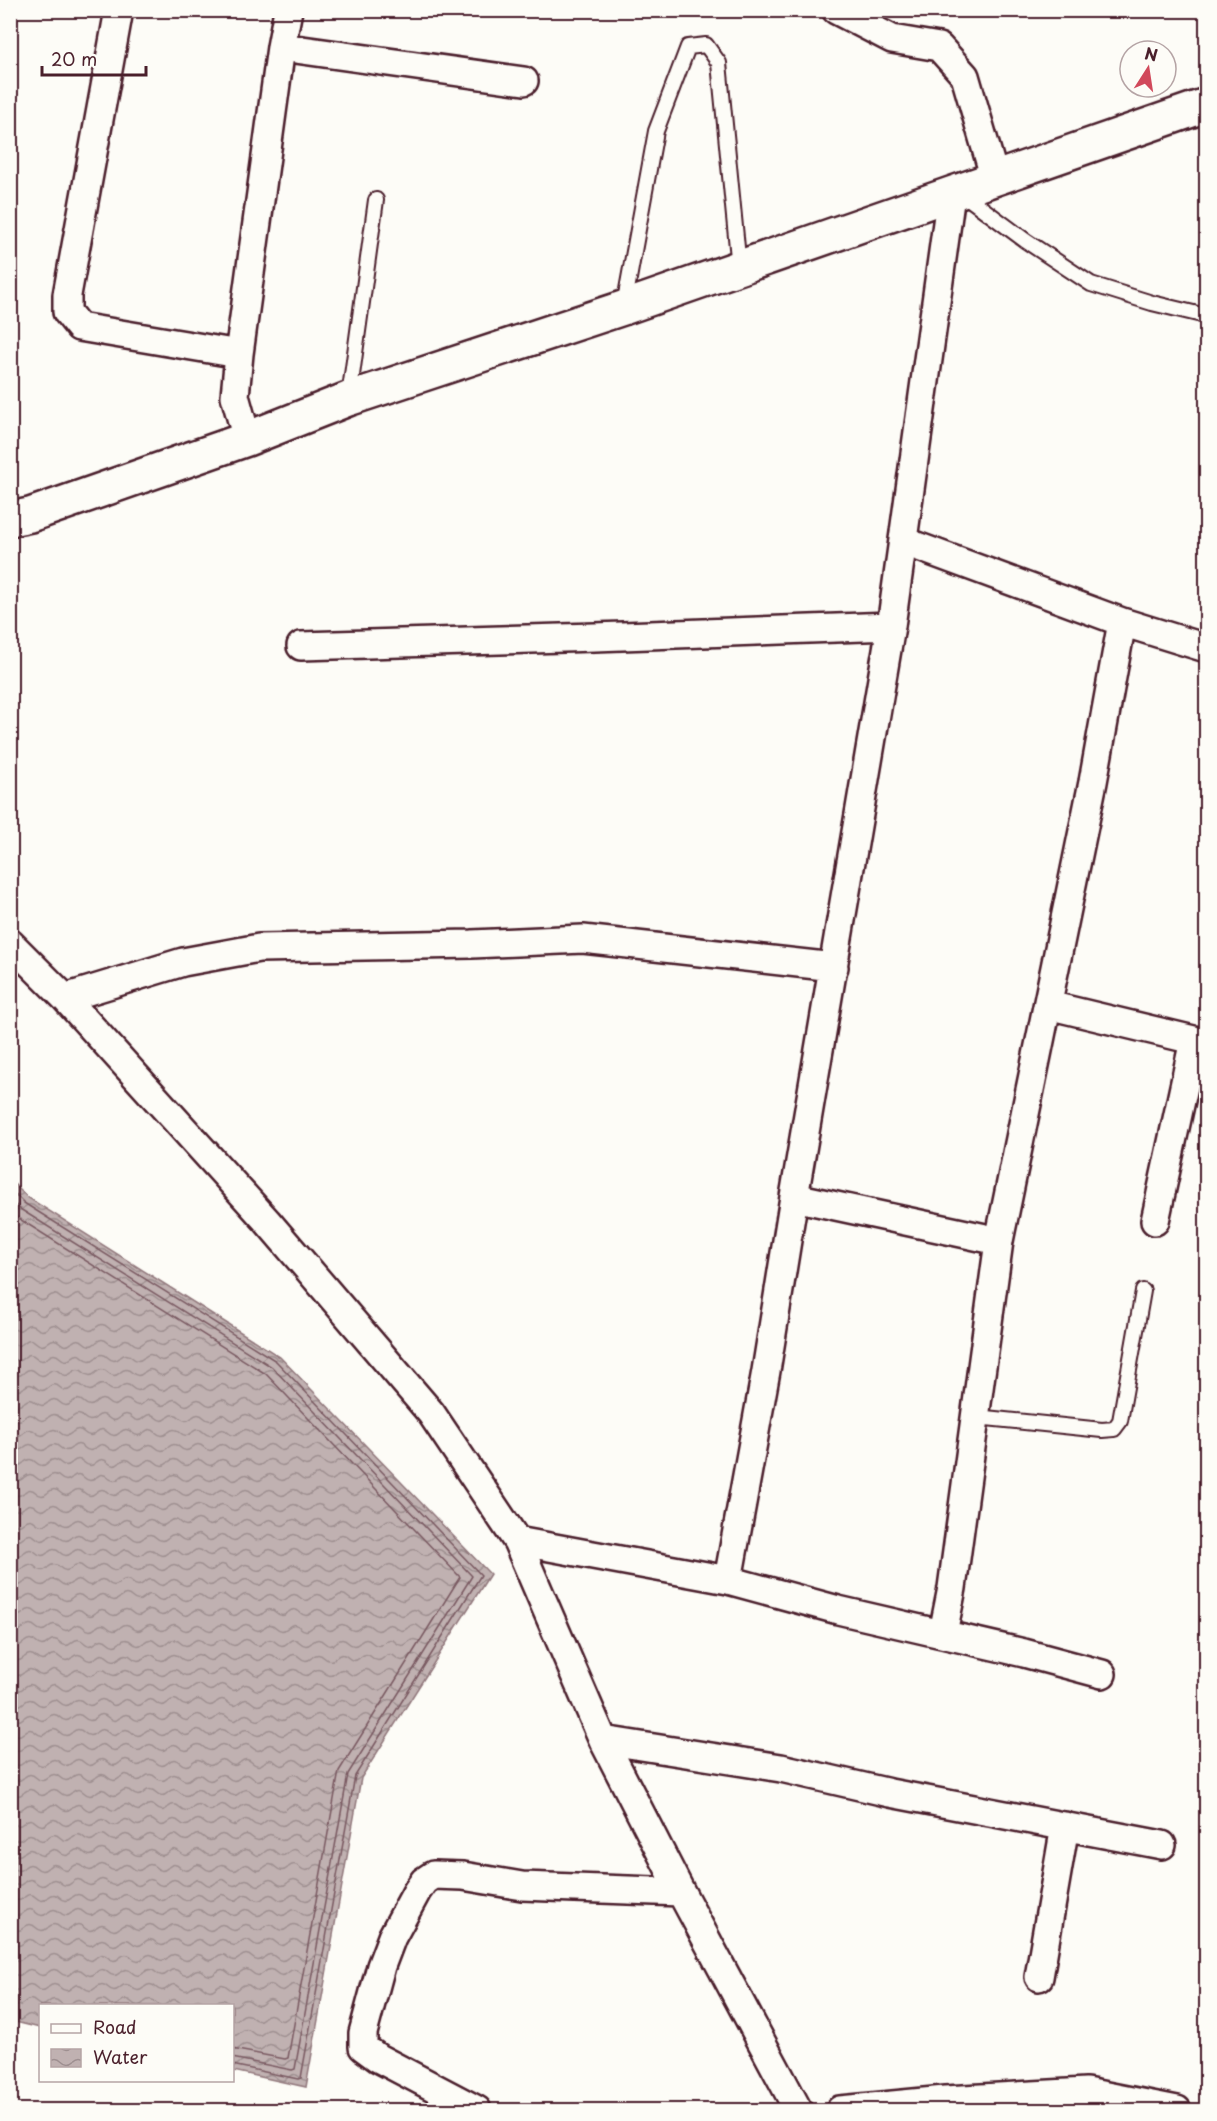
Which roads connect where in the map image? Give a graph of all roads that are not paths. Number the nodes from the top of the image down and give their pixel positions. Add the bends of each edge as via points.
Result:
1 (119, 10) edge
2 (288, 10) edge
3 (836, 10) edge
4 (281, 47) junction
5 (524, 81) dead end
6 (1206, 105) edge
7 (995, 179) junction
8 (955, 193) junction
9 (376, 200) dead end
10 (739, 268) junction
11 (623, 308) junction
12 (1206, 316) edge
13 (239, 354) junction
14 (348, 399) junction
15 (247, 439) junction
16 (10, 519) edge
17 (903, 541) junction
18 (1122, 622) junction
19 (891, 626) junction
20 (301, 646) dead end
21 (1206, 648) edge
22 (10, 943) edge
23 (834, 967) junction
24 (65, 998) junction
25 (1048, 1005) junction
26 (1200, 1042) edge
27 (794, 1197) junction
28 (1155, 1221) dead end
29 (999, 1241) junction
30 (1143, 1291) dead end
31 (976, 1417) junction
32 (517, 1541) junction
33 (728, 1580) junction
34 (943, 1633) junction
35 (1102, 1674) dead end
36 (603, 1740) junction
37 (1065, 1826) junction
38 (1162, 1845) dead end
39 (681, 1892) junction
40 (1039, 1977) dead end
41 (477, 2110) edge
42 (798, 2110) edge
43 (840, 2110) edge
44 (1177, 2110) edge

1 - 13 street via 67,312 79,327
2 - 4 street
3 - 7 street via 892,39 939,47 965,76
4 - 5 street
4 - 13 street
6 - 7 street
7 - 8 street
8 - 10 street
8 - 12 lane via 1091,284
8 - 17 street
9 - 14 lane
10 - 11 street
10 - 11 lane via 718,63 706,45 687,47 656,131
11 - 14 street
13 - 15 street via 235,396
14 - 15 street
15 - 16 street
17 - 18 street
17 - 19 street
18 - 21 street
18 - 25 street
19 - 20 street
19 - 23 street
22 - 24 street
23 - 24 street via 583,939 259,948 183,962
23 - 27 street
24 - 32 street via 267,1221 431,1413
25 - 26 street
25 - 29 street
26 - 28 street
27 - 29 street
27 - 33 street
29 - 31 street
30 - 31 lane via 1120,1421 1114,1429
31 - 34 street
32 - 33 street
32 - 36 street
33 - 34 street
34 - 35 street
36 - 37 street via 782,1768
36 - 39 street
37 - 38 street
37 - 40 street
39 - 41 street via 522,1886 463,1876 433,1875 424,1881 385,1956 363,2033 363,2047
39 - 42 street
43 - 44 street via 1086,2092

